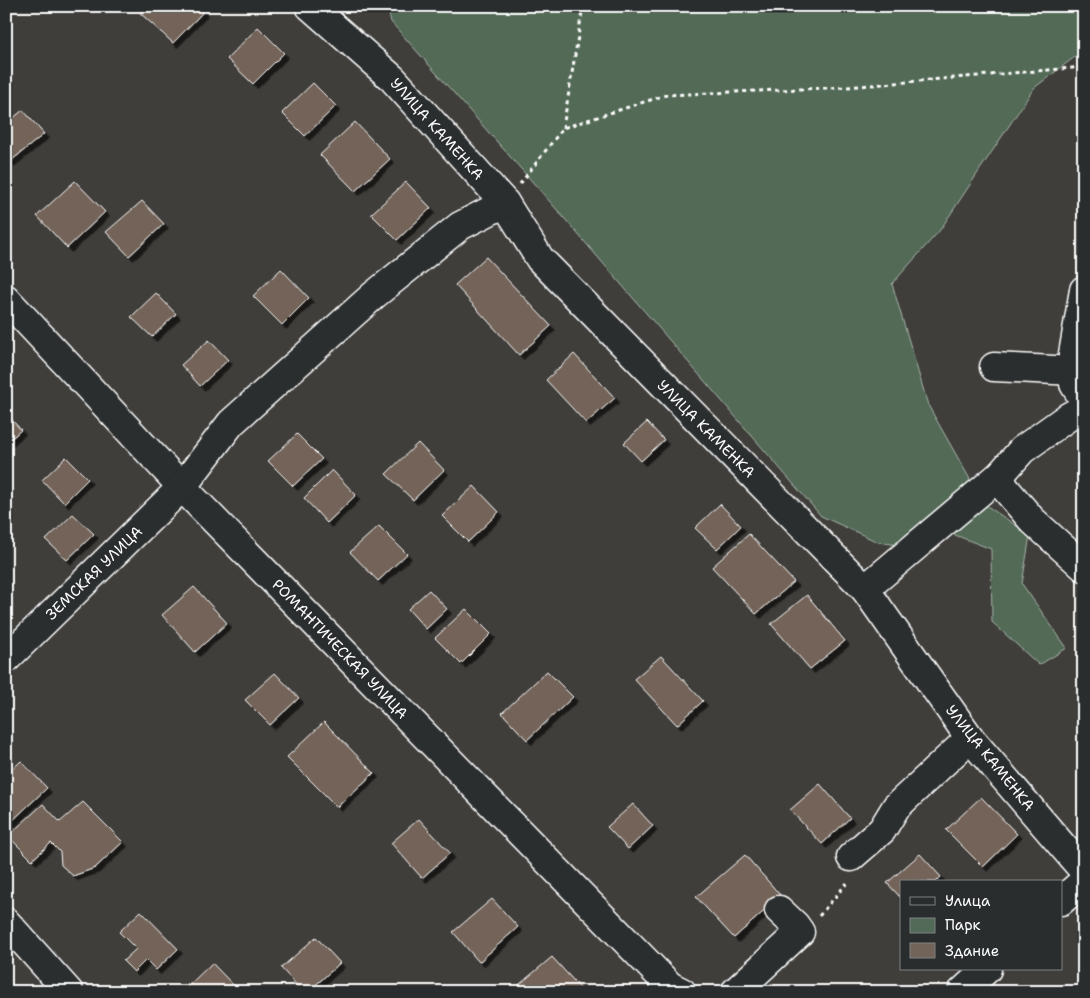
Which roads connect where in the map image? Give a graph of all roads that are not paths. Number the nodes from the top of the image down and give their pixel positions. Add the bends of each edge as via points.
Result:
1 (310, 6) edge
2 (505, 203) junction
3 (1084, 290) edge
4 (6, 299) edge
5 (994, 367) dead end
6 (1074, 371) junction
7 (1084, 400) edge
8 (1084, 408) edge
9 (1000, 475) junction
10 (182, 487) junction
11 (1084, 567) edge
12 (865, 589) junction
13 (6, 659) edge
14 (970, 738) junction
15 (851, 857) road end
16 (1084, 871) edge
17 (1084, 881) edge
18 (1062, 900) edge
19 (780, 910) dead end
20 (6, 922) edge
21 (986, 970) edge
22 (68, 992) edge
23 (682, 992) edge
24 (735, 992) edge
25 (962, 992) edge

1 - 2 street, УЛИЦА КАМЕНКА via 393,79
2 - 10 street, ЗЕМСКАЯ УЛИЦА via 460,226 374,295 231,424
2 - 12 street, УЛИЦА КАМЕНКА via 540,259
3 - 6 street
4 - 10 street, РОМАНТИЧЕСКАЯ УЛИЦА
5 - 6 street
6 - 7 street via 1074,384
8 - 9 street via 1022,450
9 - 11 street via 1004,487 1032,520
9 - 12 street
10 - 13 street, ЗЕМСКАЯ УЛИЦА
10 - 23 street, РОМАНТИЧЕСКАЯ УЛИЦА via 670,986
12 - 14 street, УЛИЦА КАМЕНКА
14 - 15 street via 896,807 882,830
14 - 16 street, УЛИЦА КАМЕНКА
17 - 18 street
19 - 24 street via 800,932
20 - 22 street
21 - 25 street

